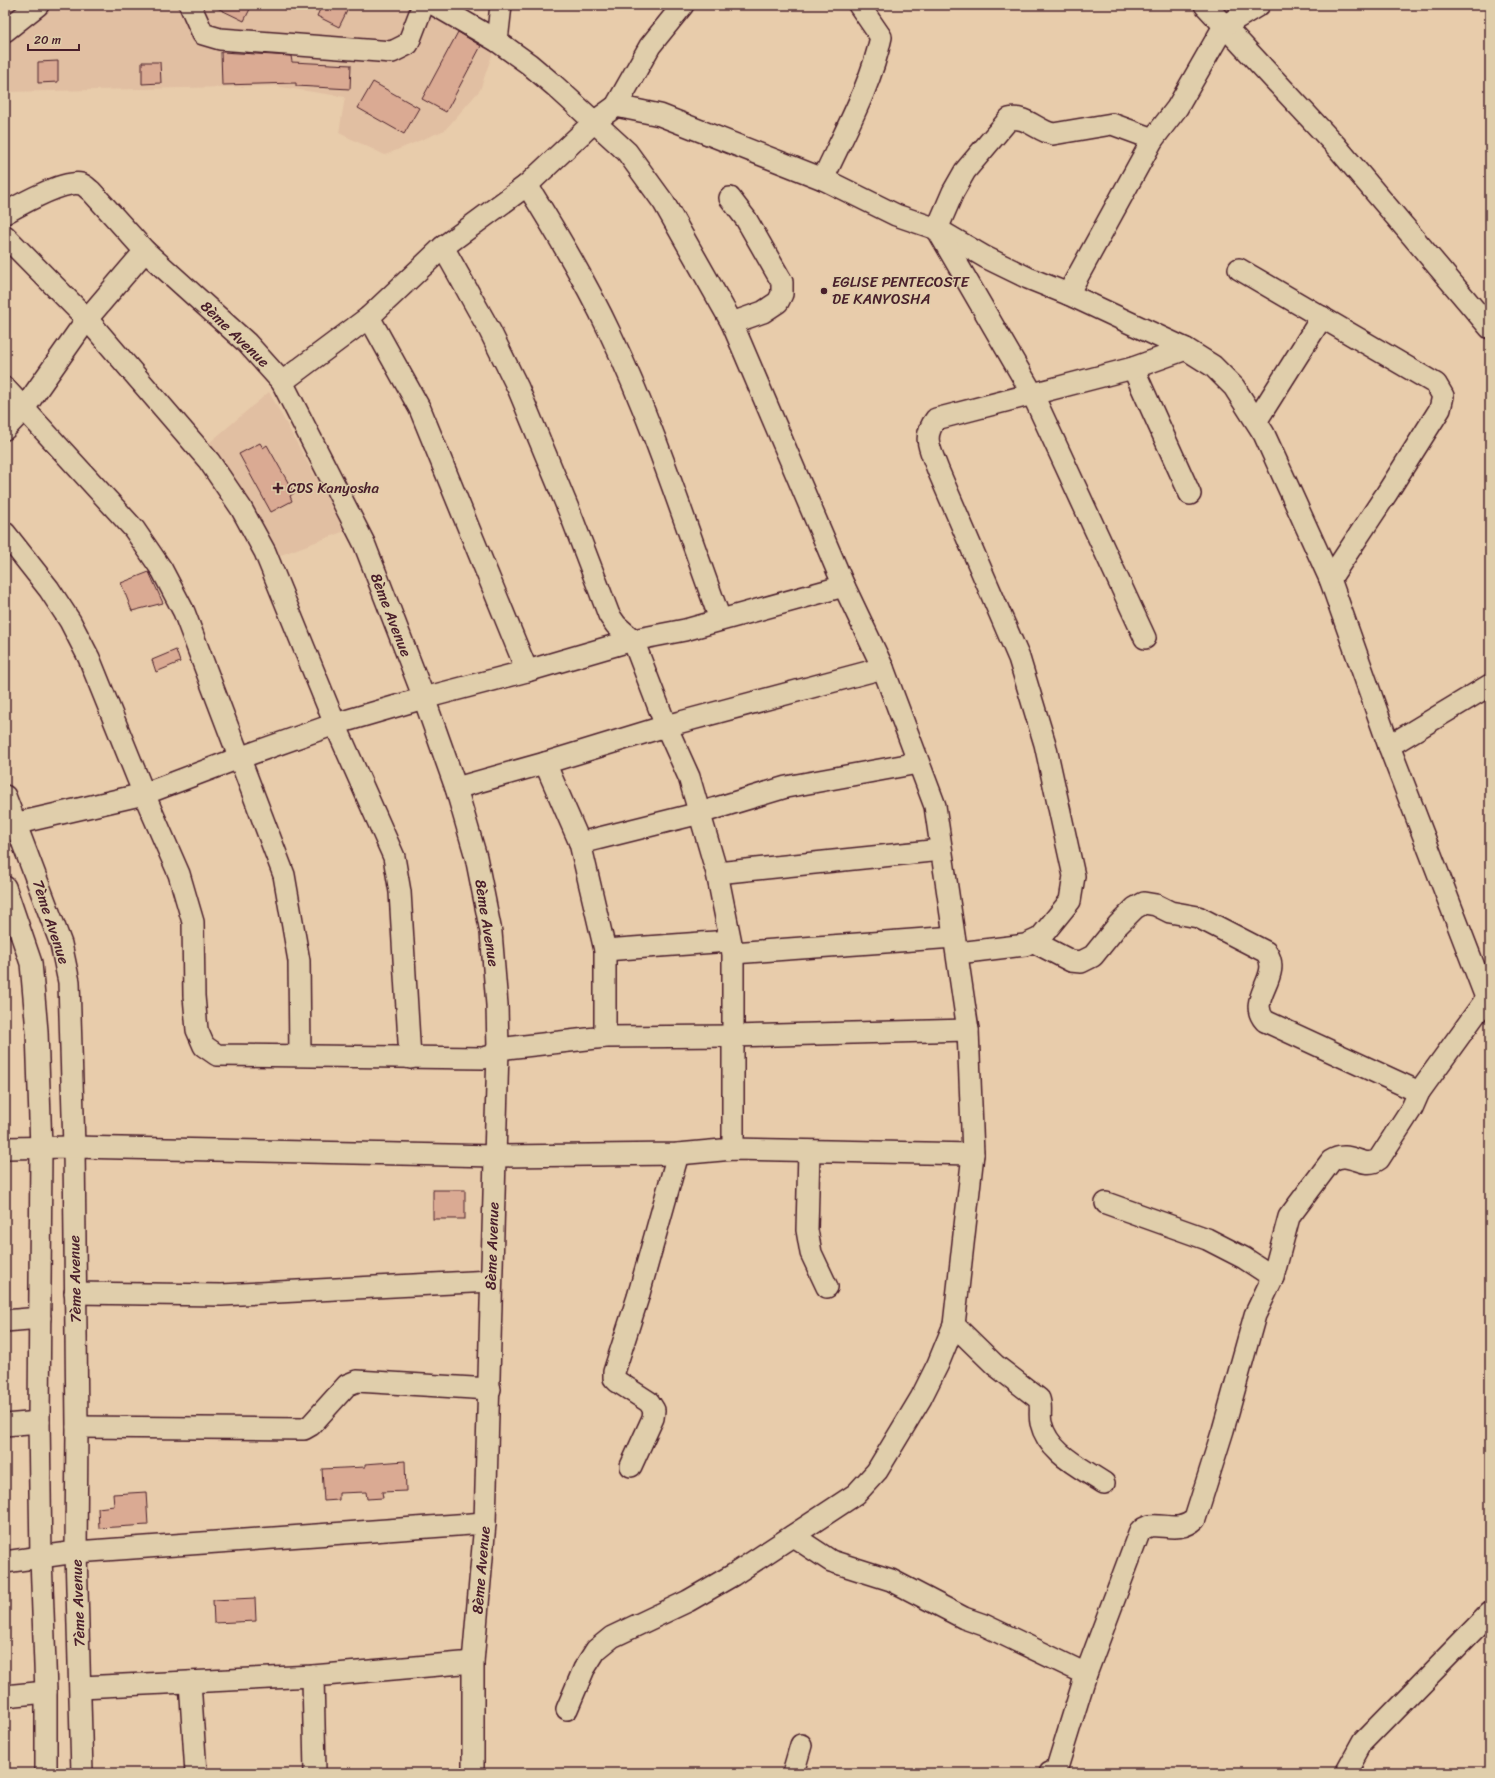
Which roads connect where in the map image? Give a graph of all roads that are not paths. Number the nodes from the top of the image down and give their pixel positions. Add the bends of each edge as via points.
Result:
1 (38, 5) edge
2 (190, 5) edge
3 (423, 5) edge
4 (435, 5) edge
5 (501, 5) edge
6 (683, 5) edge
7 (859, 5) edge
8 (1205, 5) edge
9 (1259, 5) edge
10 (1224, 26) junction
11 (5, 31) edge
12 (497, 41) junction
13 (616, 106) junction
14 (594, 122) junction
15 (1153, 140) junction
16 (823, 179) junction
17 (527, 185) junction
18 (730, 198) dead end
19 (5, 213) edge
20 (937, 229) junction
21 (5, 236) edge
22 (443, 247) junction
23 (145, 250) junction
24 (1239, 269) dead end
25 (1068, 294) junction
26 (369, 317) junction
27 (1322, 317) junction
28 (87, 319) junction
29 (732, 323) junction
30 (1490, 328) edge
31 (1186, 349) junction
32 (1133, 368) junction
33 (282, 382) junction
34 (5, 388) edge
35 (1032, 393) junction
36 (23, 410) junction
37 (1257, 420) junction
38 (5, 429) edge
39 (1190, 494) dead end
40 (5, 533) edge
41 (1330, 579) junction
42 (844, 586) junction
43 (720, 619) junction
44 (1145, 638) dead end
45 (632, 640) junction
46 (883, 668) junction
47 (527, 671) junction
48 (1490, 685) edge
49 (424, 698) junction
50 (336, 724) junction
51 (666, 726) junction
52 (1390, 746) junction
53 (239, 758) junction
54 (545, 763) junction
55 (918, 763) junction
56 (456, 788) junction
57 (144, 794) junction
58 (5, 796) edge
59 (700, 813) junction
60 (11, 825) edge
61 (580, 843) junction
62 (941, 850) junction
63 (717, 873) junction
64 (5, 887) edge
65 (1034, 942) junction
66 (956, 945) junction
67 (731, 947) junction
68 (605, 950) junction
69 (1488, 1003) edge
70 (968, 1030) junction
71 (734, 1036) junction
72 (605, 1037) junction
73 (498, 1049) junction
74 (300, 1055) junction
75 (410, 1058) junction
76 (1419, 1092) junction
77 (74, 1147) junction
78 (5, 1148) edge
79 (41, 1148) junction
80 (733, 1149) junction
81 (809, 1151) junction
82 (678, 1154) junction
83 (973, 1154) junction
84 (495, 1156) junction
85 (1106, 1203) dead end
86 (1273, 1277) junction
87 (491, 1281) junction
88 (827, 1287) dead end
89 (75, 1293) junction
90 (40, 1318) junction
91 (5, 1321) edge
92 (954, 1325) junction
93 (490, 1389) junction
94 (39, 1422) junction
95 (5, 1425) edge
96 (77, 1427) junction
97 (631, 1466) dead end
98 (1104, 1484) dead end
99 (486, 1523) junction
100 (793, 1536) junction
101 (76, 1552) junction
102 (41, 1558) junction
103 (5, 1562) edge
104 (1490, 1613) edge
105 (473, 1662) junction
106 (1086, 1674) junction
107 (313, 1676) junction
108 (190, 1682) junction
109 (81, 1687) junction
110 (46, 1692) junction
111 (5, 1696) edge
112 (567, 1709) dead end
113 (801, 1745) dead end
114 (1054, 1772) edge
115 (46, 1773) edge
116 (82, 1773) edge
117 (196, 1773) edge
118 (315, 1773) edge
119 (474, 1773) edge
120 (793, 1773) edge
121 (1346, 1773) edge

1 - 11 street
2 - 3 street via 203,34 220,39 392,52 408,44
4 - 12 street
5 - 12 street
6 - 13 street via 650,46
7 - 16 street via 881,37 878,53
8 - 10 street
9 - 10 street
10 - 15 street via 1178,108
10 - 30 street via 1336,146
12 - 14 street via 556,86
13 - 14 street
13 - 16 street via 660,115
14 - 17 street
14 - 29 street via 627,152 664,203
15 - 20 street via 1112,124 1053,134 1023,120 1009,119 965,171
15 - 25 street
16 - 20 street via 896,215
17 - 22 street
17 - 43 street via 570,254 610,334 652,433
18 - 29 street via 746,219 782,282 782,294 778,302 763,312
19 - 23 street, 8ème Avenue via 40,195 74,183 83,184
20 - 25 street via 985,257
20 - 35 street
21 - 28 street
22 - 26 street
22 - 45 street via 490,331 518,388 609,614
23 - 28 street
23 - 33 street, 8ème Avenue via 247,343
24 - 27 street
25 - 31 street
26 - 33 street
26 - 47 street via 420,409
27 - 37 street
27 - 41 street via 1436,384 1443,396 1436,415
28 - 36 street
28 - 50 street via 210,460 240,508 265,552
29 - 42 street
31 - 32 street
31 - 37 street via 1213,366 1234,387
32 - 35 street
32 - 39 street
33 - 49 street, 8ème Avenue via 364,543
34 - 36 street
35 - 44 street
35 - 65 street via 936,419 929,428 927,438 938,470 1019,658 1045,744 1074,876 1070,901
36 - 38 street
36 - 53 street via 134,529 162,570 184,612
37 - 41 street
40 - 57 street via 49,589 70,621 89,658
41 - 52 street
42 - 43 street
42 - 46 street
43 - 45 street via 685,630
45 - 47 street
45 - 51 street
46 - 51 street
46 - 55 street
47 - 49 street
48 - 52 street
49 - 50 street
49 - 56 street, 8ème Avenue
50 - 53 street
50 - 75 street via 394,857 398,872
51 - 54 street
51 - 59 street via 689,776
52 - 69 street
53 - 57 street
53 - 74 street via 284,875 299,961
54 - 56 street
54 - 61 street
55 - 59 street via 786,787
55 - 62 street via 936,806
56 - 73 street, 8ème Avenue via 476,857 491,932
57 - 60 street
57 - 74 street via 179,874 193,922 197,1030 204,1046 217,1055
58 - 60 street, 7ème Avenue
59 - 61 street
59 - 63 street
60 - 77 street, 7ème Avenue via 61,944 69,982
61 - 68 street
62 - 63 street
62 - 66 street
63 - 67 street
64 - 79 street, 7ème Avenue via 31,963 37,1031
65 - 66 street via 1025,945
65 - 76 street via 1071,961 1082,962 1093,956 1118,925 1144,903 1156,905 1170,912 1198,917 1266,952 1271,959 1272,966 1259,1004 1260,1015 1265,1021
66 - 67 street
66 - 70 street
67 - 68 street
67 - 71 street
68 - 72 street
69 - 76 street
70 - 71 street
70 - 83 street
71 - 72 street
71 - 80 street
72 - 73 street
73 - 75 street via 492,1056 482,1058
73 - 84 street, 8ème Avenue
74 - 75 street
76 - 86 street via 1412,1108 1374,1163 1366,1163 1349,1156 1338,1156 1331,1161 1289,1217
77 - 79 street
77 - 84 street
77 - 89 street, 7ème Avenue
78 - 79 street
79 - 90 street, 7ème Avenue
80 - 81 street
80 - 82 street
81 - 83 street
81 - 88 street via 807,1230 811,1253
82 - 84 street
82 - 97 street via 614,1372 614,1378 618,1382 649,1402 654,1410 653,1418
83 - 92 street
84 - 87 street, 8ème Avenue
85 - 86 street via 1207,1239
86 - 106 street via 1255,1315 1195,1519 1188,1525 1177,1528 1149,1525 1143,1527
87 - 89 street via 221,1295
87 - 93 street, 8ème Avenue
89 - 96 street, 7ème Avenue
90 - 91 street
90 - 94 street, 7ème Avenue
92 - 98 street via 995,1365 1039,1399 1042,1407 1041,1423 1051,1445
92 - 100 street via 938,1364 877,1471 856,1494
93 - 96 street via 357,1381 347,1385 304,1429
93 - 99 street, 8ème Avenue
94 - 95 street
94 - 102 street, 7ème Avenue
96 - 101 street, 7ème Avenue
99 - 101 street
99 - 105 street, 8ème Avenue
100 - 106 street via 831,1561 891,1580 964,1618
100 - 112 street via 688,1601 612,1637 596,1650 584,1669
101 - 102 street
101 - 109 street, 7ème Avenue
102 - 103 street
102 - 110 street, 7ème Avenue
104 - 121 street via 1362,1744
105 - 107 street
105 - 119 street, 8ème Avenue
106 - 114 street
107 - 108 street
107 - 118 street
108 - 109 street
108 - 117 street
109 - 116 street, 7ème Avenue
110 - 111 street
110 - 115 street, 7ème Avenue
113 - 120 street

